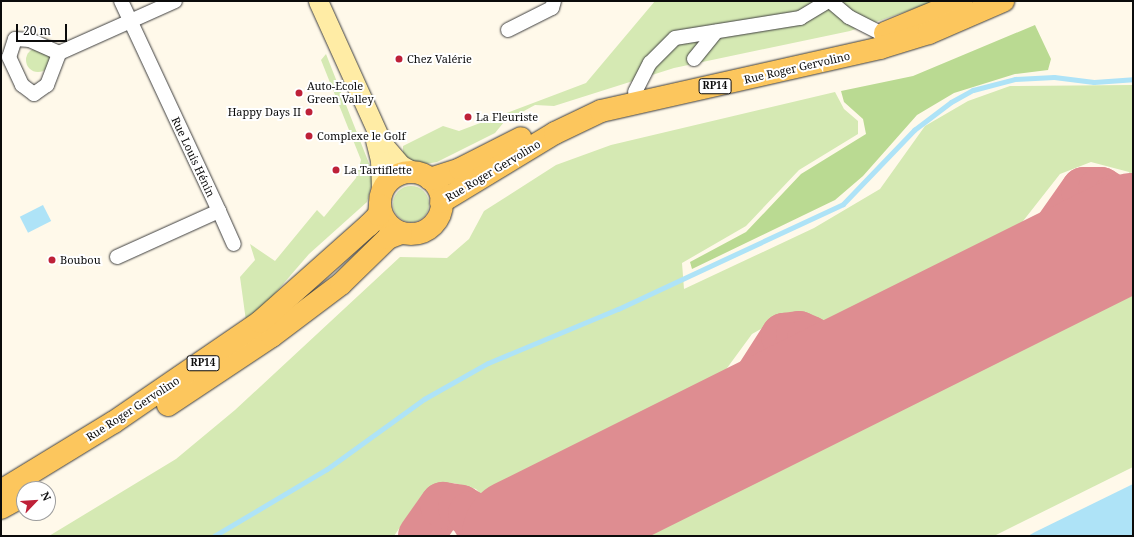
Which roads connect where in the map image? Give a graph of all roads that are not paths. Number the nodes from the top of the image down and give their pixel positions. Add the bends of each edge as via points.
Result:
1 (121, 1) edge
2 (175, 1) edge
3 (318, 1) edge
4 (554, 1) edge
5 (829, 1) edge
6 (962, 1) edge
7 (1003, 1) edge
8 (130, 21) junction
9 (508, 30) dead end
10 (716, 32) junction
11 (883, 34) junction
12 (59, 53) dead end
13 (694, 59) dead end
14 (635, 92) junction
15 (370, 121) junction
16 (422, 176) junction
17 (380, 200) junction
18 (441, 202) junction
19 (219, 211) junction
20 (401, 233) junction
21 (234, 244) dead end
22 (117, 257) dead end
23 (48, 481) edge
24 (1, 491) edge
25 (16, 500) edge
26 (1, 508) edge

1 - 8 street, Rue Louis Hénin
2 - 8 street
3 - 15 main road
4 - 9 street via 552,8
5 - 10 street via 800,18
5 - 11 street via 849,17
6 - 11 main road, Rue Roger Gervolino / RP14
7 - 18 main road, Rue Roger Gervolino / RP14 via 929,33 880,48 600,111 555,133
8 - 12 street
8 - 19 street, Rue Louis Hénin
10 - 13 street
10 - 14 street via 675,38 650,63
11 - 14 main road, Rue Roger Gervolino / RP14
14 - 16 main road, Rue Roger Gervolino / RP14 via 576,110 460,169
15 - 16 main road via 390,155
15 - 17 main road via 380,160
16 - 17 main road via 390,180
16 - 18 main road
17 - 20 main road via 386,222
17 - 24 main road, Rue Roger Gervolino / RP14 via 379,214 369,226 260,322 114,422
18 - 20 main road via 431,227 414,234
19 - 21 street
19 - 22 street, Rue Louis Hénin
20 - 23 main road, Rue Roger Gervolino / RP14 via 388,238 341,284 235,362
25 - 26 main road

